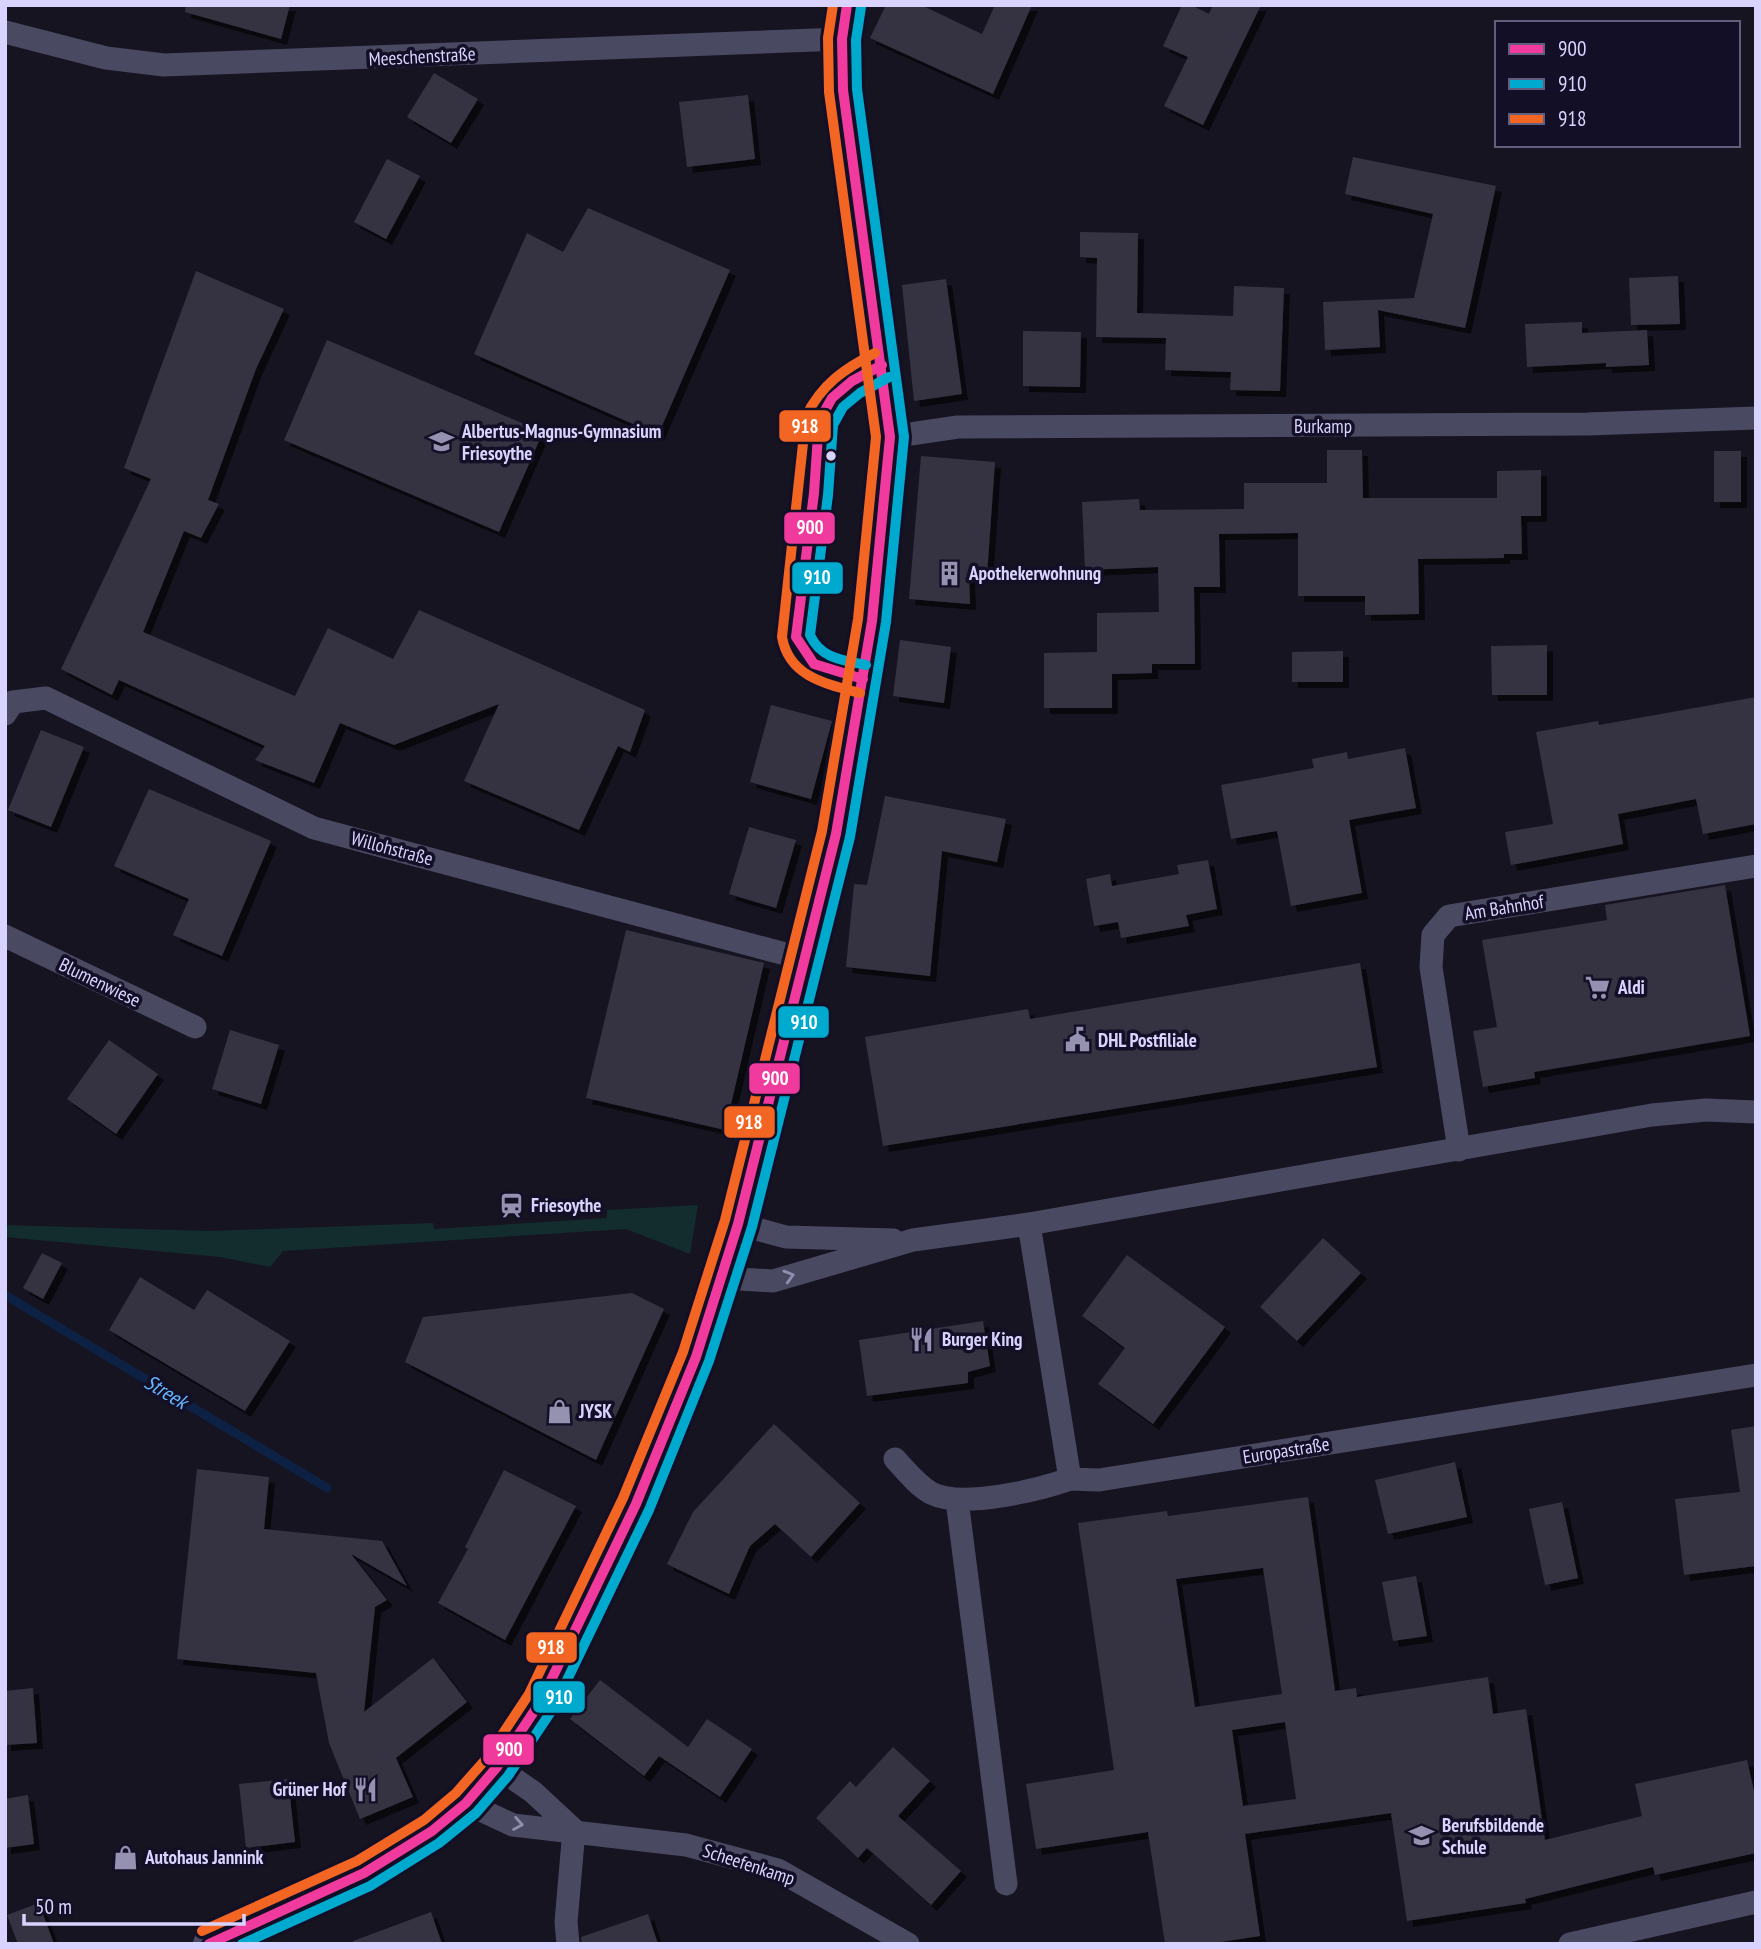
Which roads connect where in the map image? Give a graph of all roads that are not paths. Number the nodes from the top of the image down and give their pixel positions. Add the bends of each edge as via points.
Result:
1 (847, 5) edge
2 (5, 32) edge
3 (842, 39) junction
4 (1756, 418) edge
5 (890, 437) junction
6 (5, 714) edge
7 (1756, 866) edge
8 (5, 936) edge
9 (804, 959) junction
10 (195, 1027) dead end
11 (1756, 1112) edge
12 (1459, 1150) junction
13 (738, 1224) junction
14 (1029, 1224) junction
15 (913, 1240) junction
16 (722, 1278) junction
17 (1756, 1375) edge
18 (895, 1459) dead end
19 (1070, 1479) junction
20 (957, 1500) junction
21 (497, 1767) junction
22 (466, 1803) junction
23 (574, 1830) junction
24 (1006, 1884) dead end
25 (1756, 1902) edge
26 (1638, 1937) edge
27 (208, 1944) edge
28 (568, 1944) edge
29 (908, 1944) edge
30 (1570, 1944) edge

1 - 3 street
2 - 3 street, Meeschenstraße via 106,58 164,65
3 - 5 street via 850,156
4 - 5 street, Burkamp via 1588,424 958,427
5 - 9 street via 863,678 836,834
6 - 9 street, Willohstraße via 13,702 46,698 314,828
7 - 12 street, Am Bahnhof via 1449,916 1433,935 1431,967
8 - 10 street, Blumenwiese
9 - 13 street
11 - 12 street via 1652,1115
12 - 14 street
13 - 15 street via 786,1237
13 - 16 street
14 - 15 street
14 - 19 street
16 -> 15 street via 773,1281
16 - 21 street via 688,1380 648,1478 541,1701
17 - 19 street, Europastraße via 1099,1480
18 - 20 street via 933,1493
19 - 20 street, Europastraße via 1042,1488
20 - 24 street
21 - 22 street
21 - 23 street
22 -> 23 street, Scheefenkamp via 513,1825
22 - 27 street via 432,1831 363,1873
23 - 28 street
23 - 29 street, Scheefenkamp via 686,1845 778,1870
25 - 26 street
26 - 30 street

